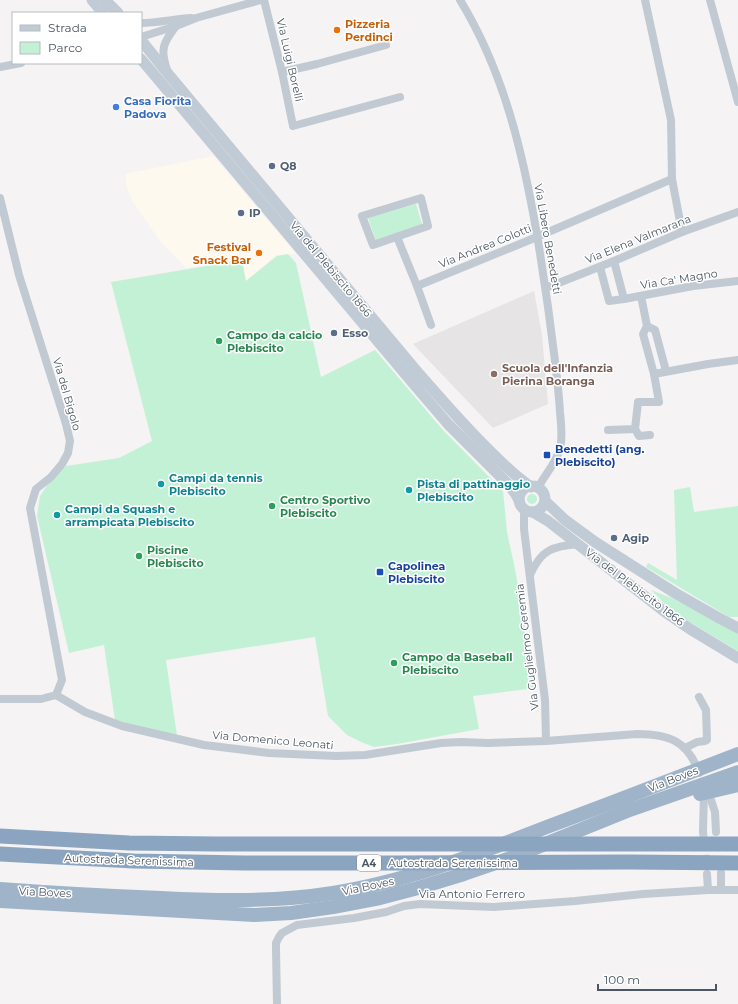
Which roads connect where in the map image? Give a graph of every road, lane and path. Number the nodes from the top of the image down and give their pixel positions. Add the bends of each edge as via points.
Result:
1 (91, 0) edge
2 (105, 0) edge
3 (261, 0) edge
4 (264, 0) edge
5 (460, 0) edge
6 (644, 0) edge
7 (710, 0) edge
8 (94, 12) edge
9 (101, 12) edge
10 (117, 12) edge
11 (196, 18) junction
12 (142, 23) edge
13 (176, 26) junction
14 (142, 38) edge
15 (142, 39) edge
16 (386, 45) dead end
17 (142, 60) edge
18 (16, 64) edge
19 (0, 67) edge
20 (282, 72) junction
21 (169, 75) junction
22 (400, 97) dead end
23 (738, 102) edge
24 (672, 179) junction
25 (0, 198) edge
26 (738, 212) edge
27 (682, 232) junction
28 (537, 236) junction
29 (397, 238) junction
30 (614, 261) junction
31 (600, 266) junction
32 (738, 281) edge
33 (417, 286) junction
34 (546, 287) junction
35 (640, 296) junction
36 (624, 299) junction
37 (431, 325) dead end
38 (647, 326) junction
39 (738, 360) edge
40 (666, 371) junction
41 (654, 374) junction
42 (635, 429) junction
43 (608, 430) dead end
44 (650, 435) dead end
45 (534, 487) junction
46 (519, 500) junction
47 (545, 501) junction
48 (530, 512) junction
49 (579, 544) junction
50 (530, 576) junction
51 (738, 628) edge
52 (738, 658) edge
53 (56, 695) junction
54 (699, 696) dead end
55 (0, 699) edge
56 (546, 741) junction
57 (738, 743) edge
58 (685, 748) junction
59 (738, 754) edge
60 (738, 772) edge
61 (738, 785) edge
62 (704, 788) junction
63 (629, 796) junction
64 (628, 811) junction
65 (703, 831) tunnel mouth
66 (716, 832) dead end
67 (0, 836) edge
68 (738, 844) edge
69 (0, 854) edge
70 (738, 863) edge
71 (720, 873) dead end
72 (707, 874) tunnel mouth
73 (722, 889) junction
74 (0, 890) edge
75 (708, 890) junction
76 (738, 890) edge
77 (0, 901) edge
78 (277, 1004) edge

1 - 8 street
1 - 9 main road
2 - 10 main road
3 - 11 street
4 - 20 street, Via Luigi Borelli
5 - 28 street, Via Libero Benedetti via 482,41 506,99 523,162
6 - 24 street via 671,120
7 - 23 street
11 - 12 street
11 - 13 street
13 - 14 street
13 - 21 street via 163,49
15 - 21 main road, Via del Plebiscito 1866
16 - 20 street
17 - 46 main road, Via del Plebiscito 1866 via 448,424 507,483
18 - 19 street
20 - 22 street, Via Luigi Borelli via 293,126
21 - 45 main road, Via del Plebiscito 1866 via 461,422 515,475
24 - 27 street
24 - 28 street, Via Andrea Colotti
25 - 53 street, Via del Bigolo via 19,275 70,441 68,453 62,464 36,489 30,508 62,680
26 - 27 street, Via Elena Valmarana
27 - 30 street, Via Elena Valmarana
28 - 33 street, Via Andrea Colotti
28 - 34 street, Via Libero Benedetti
29 - 29 street via 428,226 421,198 362,216 374,245
29 - 33 street
30 - 31 street, Via Elena Valmarana
30 - 36 street
31 - 34 street, Via Elena Valmarana
31 - 36 street, Via Ca' Magno via 609,302
32 - 35 street, Via Ca' Magno via 692,286
33 - 37 street
34 - 45 street, Via Libero Benedetti via 561,433 556,460
35 - 36 street, Via Ca' Magno
35 - 38 street
38 - 40 street via 655,330
38 - 41 street via 643,334
39 - 40 street
40 - 41 street
41 - 42 street via 659,402 638,402
42 - 43 street
42 - 44 street via 639,436
45 - 46 main road via 523,490
45 - 47 main road via 542,491
46 - 48 main road via 520,506
47 - 48 main road via 541,509
47 - 51 main road, Via del Plebiscito 1866 via 594,542 675,593
48 - 49 main road, Via del Plebiscito 1866 via 548,521
48 - 50 street, Via Guglielmo Geremia via 524,515
49 - 50 street, Via Guglielmo Geremia via 558,546 546,552 534,565
49 - 52 main road, Via del Plebiscito 1866 via 665,612
50 - 56 street, Via Guglielmo Geremia via 545,700
53 - 55 street via 41,699
53 - 56 street, Via Domenico Leonati via 85,712 122,726 204,745 270,753 336,756 441,743
54 - 58 street via 706,710 707,740
56 - 58 street, Via Domenico Leonati via 650,734 664,736
57 - 63 highway via 653,779
58 - 62 street, Via Domenico Leonati via 696,762
59 - 63 highway, Via Boves
60 - 64 highway, Via Boves
61 - 64 highway
62 - 65 street, Via Domenico Leonati
62 - 66 street, Via Domenico Leonati via 715,812
63 - 74 highway, Via Boves via 460,860 384,883 332,893 280,899 194,900
64 - 77 highway, Via Boves via 464,874 380,898 326,908 254,916
67 - 68 highway, Autostrada Serenissima / A4 via 129,843 216,844
69 - 70 highway, Autostrada Serenissima / A4 via 134,861 251,863
71 - 73 street
72 - 75 street
73 - 75 street, Via Antonio Ferrero
73 - 76 street, Via Antonio Ferrero
75 - 78 street, Via Antonio Ferrero via 494,907 420,904 354,918 297,925 282,933 276,943

